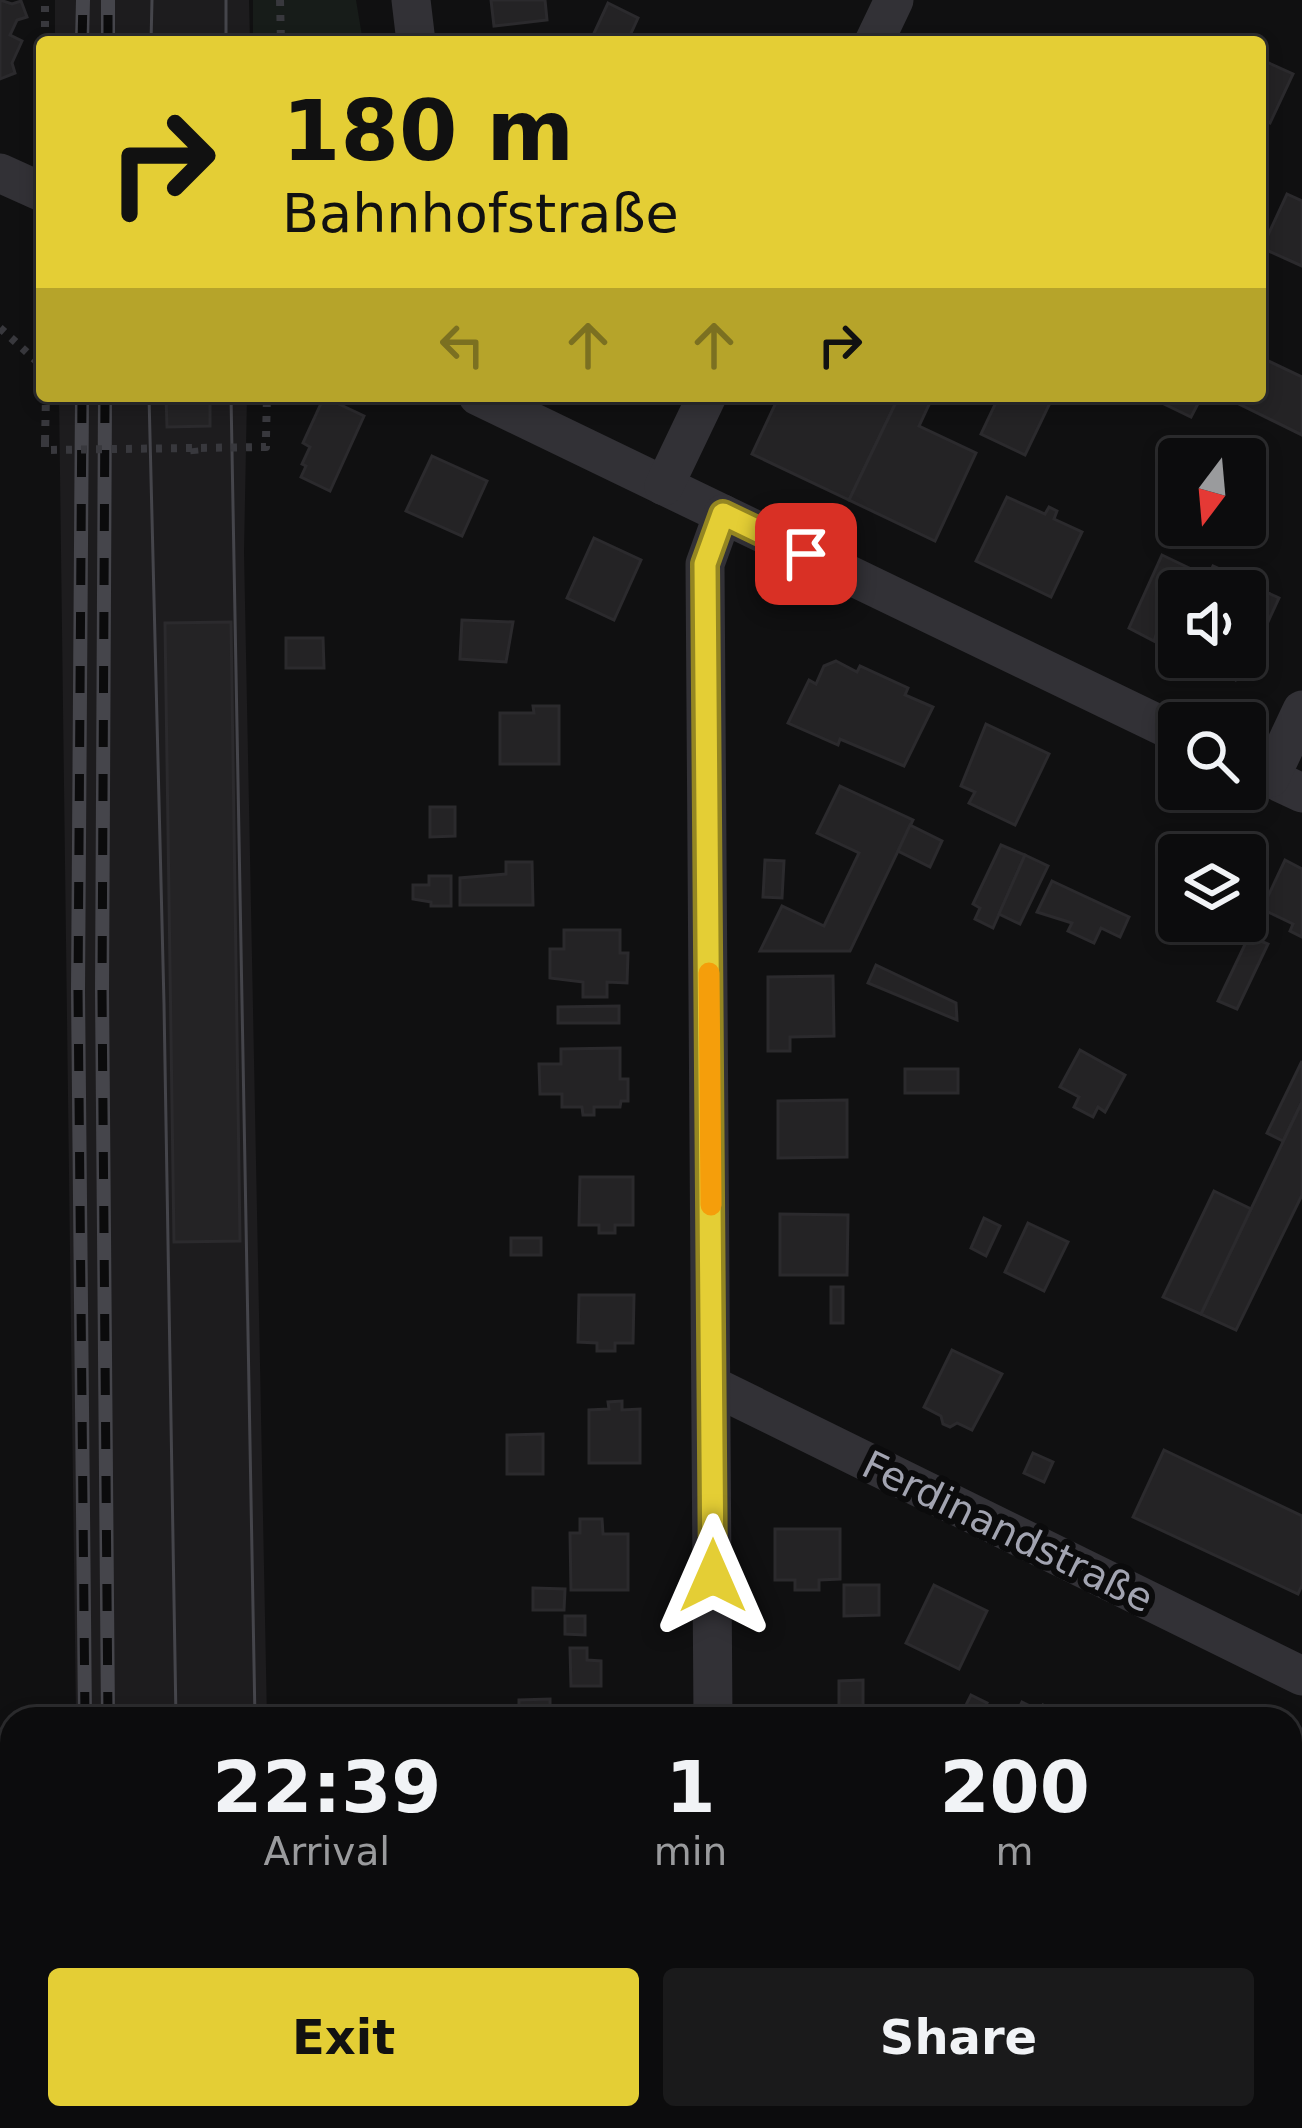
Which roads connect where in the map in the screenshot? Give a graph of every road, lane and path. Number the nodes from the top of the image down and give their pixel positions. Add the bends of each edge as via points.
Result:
1 (45, 0) edge
2 (280, 0) edge
3 (411, 0) edge
4 (894, 0) edge
5 (45, 36) edge
6 (280, 36) edge
7 (415, 36) edge
8 (877, 36) edge
9 (0, 328) edge
10 (36, 361) edge
11 (46, 402) edge
12 (267, 402) edge
13 (490, 402) edge
14 (704, 402) edge
15 (664, 486) junction
16 (723, 514) junction
17 (1302, 710) edge
18 (1158, 724) edge
19 (1272, 779) edge
20 (713, 1386) junction
21 (1302, 1676) edge
22 (713, 1707) edge

1 - 5 path
2 - 6 path
3 - 7 street
4 - 8 street
9 - 10 path
11 - 12 path, bridge via 45,450 195,453 266,447
13 - 15 street
14 - 15 street
15 - 16 street
16 - 18 street
16 - 20 street via 705,564
17 - 19 street
20 - 21 street, Ferdinandstraße
20 - 22 street

